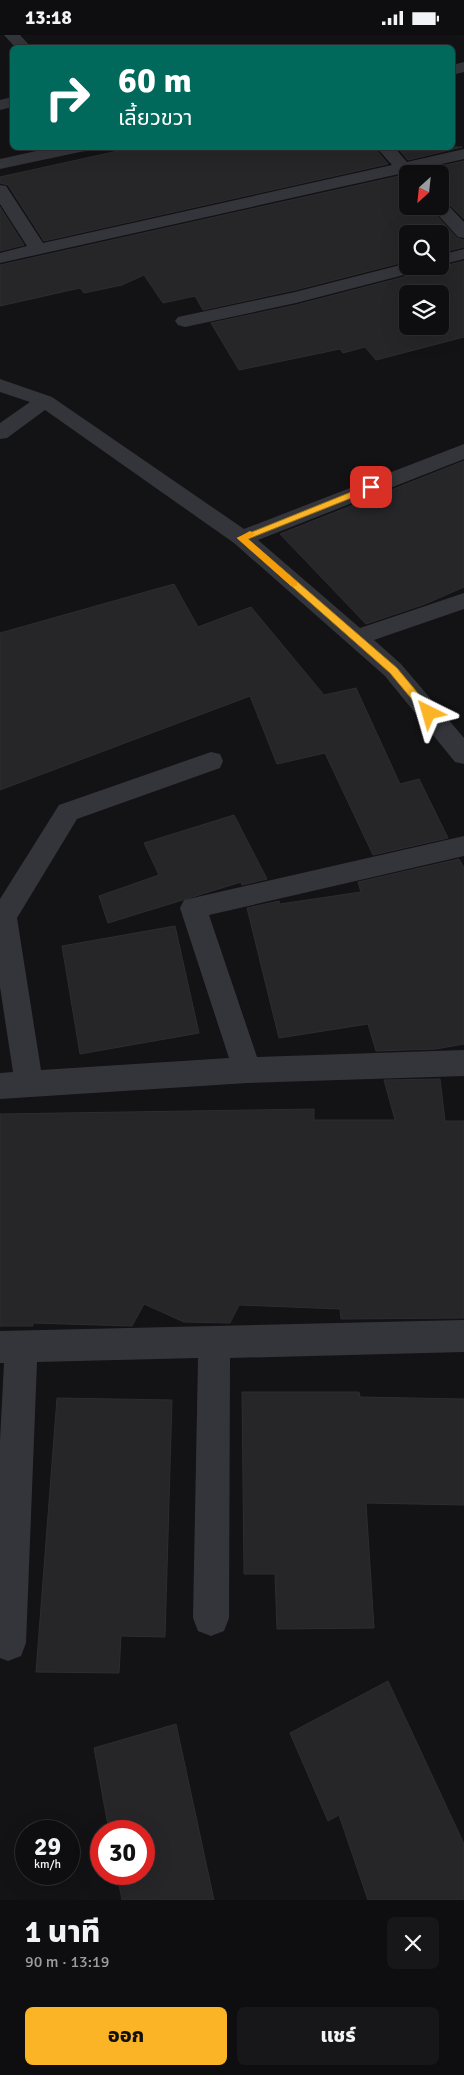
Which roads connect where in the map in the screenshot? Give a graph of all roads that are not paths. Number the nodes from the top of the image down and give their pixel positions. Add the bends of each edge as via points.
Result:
1 (12, 35) edge
2 (21, 45) edge
3 (66, 150) edge
4 (387, 150) edge
5 (464, 154) edge
6 (0, 164) edge
7 (400, 165) edge
8 (426, 165) edge
9 (399, 172) edge
10 (0, 191) edge
11 (447, 215) edge
12 (464, 233) edge
13 (38, 249) junction
14 (464, 254) edge
15 (0, 258) edge
16 (449, 258) edge
17 (399, 271) edge
18 (185, 321) dead end
19 (0, 385) edge
20 (45, 401) junction
21 (0, 433) edge
22 (464, 451) edge
23 (242, 538) junction
24 (464, 601) edge
25 (356, 638) junction
26 (464, 755) edge
27 (211, 761) dead end
28 (464, 846) edge
29 (1, 917) edge
30 (464, 1063) edge
31 (248, 1070) junction
32 (29, 1084) junction
33 (0, 1086) edge
34 (464, 1336) edge
35 (214, 1342) junction
36 (10, 1347) edge
37 (211, 1618) dead end
38 (8, 1643) dead end

1 - 2 street
3 - 6 street
4 - 7 street
5 - 8 street
9 - 13 street
10 - 13 street
11 - 12 street
13 - 15 street
14 - 16 street
17 - 18 street
19 - 20 street
20 - 21 street
20 - 23 street
22 - 23 street
23 - 25 street
24 - 25 street
25 - 26 street via 393,670
27 - 29 street via 68,812
28 - 31 street via 193,908
29 - 32 street
30 - 31 street
31 - 32 street
32 - 33 street
34 - 35 street
35 - 36 street
35 - 37 street
36 - 38 street

